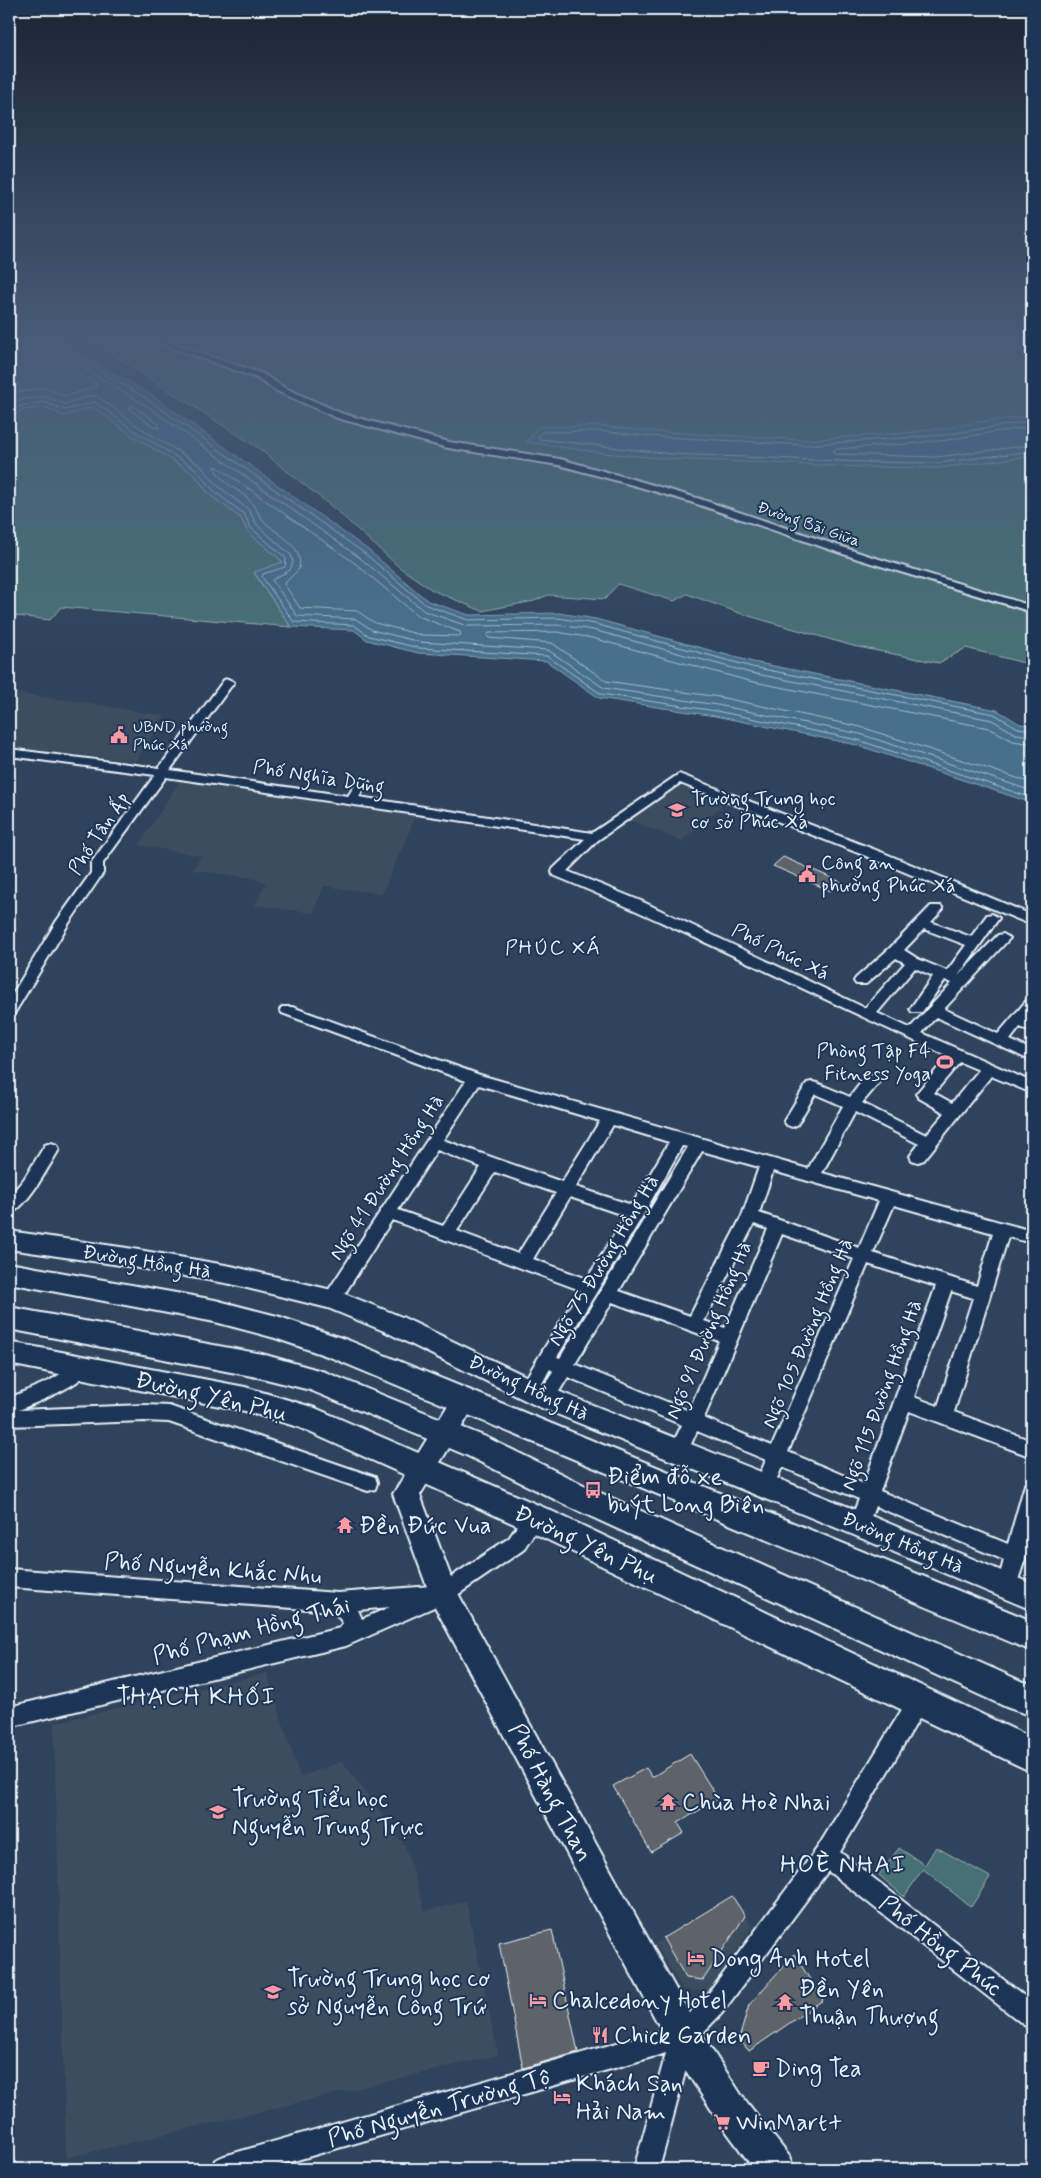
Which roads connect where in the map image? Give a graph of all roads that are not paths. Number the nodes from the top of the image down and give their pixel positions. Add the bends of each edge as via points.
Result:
1 (428, 440) edge
2 (1032, 609) edge
3 (228, 682) dead end
4 (9, 752) edge
5 (164, 771) junction
6 (363, 782) dead end
7 (352, 800) junction
8 (594, 837) junction
9 (936, 908) dead end
10 (992, 918) dead end
11 (1032, 920) edge
12 (922, 923) junction
13 (1003, 938) dead end
14 (974, 944) junction
15 (894, 951) junction
16 (913, 962) junction
17 (951, 978) junction
18 (861, 982) dead end
19 (1032, 1002) edge
20 (917, 1009) dead end
21 (287, 1010) dead end
22 (9, 1011) edge
23 (934, 1011) junction
24 (868, 1014) junction
25 (1018, 1021) junction
26 (1032, 1027) edge
27 (912, 1034) junction
28 (1001, 1042) junction
29 (958, 1054) junction
30 (1032, 1056) edge
31 (989, 1068) junction
32 (475, 1079) junction
33 (874, 1079) dead end
34 (1032, 1088) edge
35 (852, 1104) junction
36 (954, 1111) junction
37 (609, 1119) junction
38 (792, 1121) dead end
39 (678, 1139) junction
40 (434, 1143) junction
41 (929, 1143) junction
42 (698, 1144) junction
43 (50, 1149) dead end
44 (918, 1156) dead end
45 (768, 1163) junction
46 (491, 1165) junction
47 (812, 1176) junction
48 (566, 1189) junction
49 (889, 1197) junction
50 (9, 1208) edge
51 (389, 1213) junction
52 (636, 1214) junction
53 (750, 1216) junction
54 (777, 1226) junction
55 (1003, 1228) junction
56 (446, 1234) junction
57 (1032, 1237) edge
58 (9, 1240) edge
59 (863, 1256) junction
60 (522, 1262) junction
61 (9, 1272) edge
62 (946, 1282) junction
63 (591, 1287) junction
64 (608, 1294) junction
65 (982, 1294) junction
66 (332, 1299) junction
67 (9, 1318) edge
68 (694, 1324) junction
69 (729, 1337) junction
70 (9, 1353) edge
71 (546, 1360) junction
72 (564, 1367) junction
73 (82, 1368) junction
74 (538, 1393) junction
75 (903, 1401) junction
76 (464, 1402) junction
77 (9, 1406) edge
78 (944, 1416) junction
79 (9, 1418) edge
80 (693, 1422) junction
81 (444, 1432) junction
82 (1032, 1449) edge
83 (678, 1451) junction
84 (777, 1456) junction
85 (422, 1468) junction
86 (368, 1483) dead end
87 (764, 1486) junction
88 (1032, 1491) edge
89 (869, 1495) junction
90 (534, 1518) junction
91 (859, 1524) junction
92 (1016, 1556) junction
93 (9, 1578) edge
94 (1007, 1586) junction
95 (443, 1594) junction
96 (1032, 1597) edge
97 (338, 1602) junction
98 (346, 1636) junction
99 (1032, 1636) edge
100 (919, 1700) junction
101 (1028, 1700) edge
102 (9, 1717) edge
103 (1032, 1755) edge
104 (826, 1855) junction
105 (1032, 2016) edge
106 (683, 2036) junction
107 (231, 2168) edge
108 (647, 2169) edge
109 (776, 2169) edge

1 - 2 street, Đường Bãi Giữa via 560,462 643,485
3 - 5 street, Phố Tân Ấp
4 - 5 street, Phố Nghĩa Dũng
5 - 7 street, Phố Nghĩa Dũng
5 - 22 street, Phố Tân Ấp via 97,864 97,873
6 - 7 street
7 - 8 street, Phố Nghĩa Dũng
8 - 11 street via 679,778
8 - 24 street, Phố Phúc Xá via 558,872 636,904
9 - 12 street
10 - 14 street
12 - 14 street
12 - 15 street
13 - 17 street
14 - 17 street
15 - 16 street
15 - 18 street
16 - 17 street
16 - 24 street
17 - 20 street
17 - 23 street
19 - 25 street
21 - 32 street
23 - 27 street
23 - 28 street
24 - 27 street, Phố Phúc Xá
25 - 26 street
25 - 28 street
27 - 29 street, Phố Phúc Xá
28 - 30 street
29 - 31 street, Phố Phúc Xá
29 - 36 street via 924,1094
31 - 34 street, Phố Phúc Xá
31 - 36 street
32 - 37 street
32 - 40 street, Ngõ 41 Đường Hồng Hà
33 - 35 street
35 - 38 street via 812,1087
35 - 41 street
35 - 47 street
36 - 41 street
37 - 39 street
37 - 48 street
39 - 42 street
39 - 52 street, Ngõ 75 Đường Hồng Hà
40 - 46 street
40 - 51 street, Ngõ 41 Đường Hồng Hà
41 - 44 street
42 - 45 street
42 - 64 street, Ngõ 75 Đường Hồng Hà
43 - 50 street via 30,1183
45 - 47 street
45 - 53 street, Ngõ 91 Đường Hồng Hà
46 - 48 street
46 - 56 street
47 - 49 street
48 - 52 street
48 - 60 street
49 - 55 street
49 - 59 street, Ngõ 105 Đường Hồng Hà
51 - 56 street
51 - 66 street, Ngõ 41 Đường Hồng Hà
52 - 63 street, Ngõ 75 Đường Hồng Hà
53 - 54 street
53 - 68 street, Ngõ 91 Đường Hồng Hà
54 - 59 street
54 - 69 street, Ngõ 91 Đường Hồng Hà
55 - 57 street
55 - 65 street
56 - 60 street
58 - 66 street, Đường Hồng Hà via 231,1275
59 - 62 street
59 - 84 street, Ngõ 105 Đường Hồng Hà
60 - 63 street
61 - 76 main road via 215,1311 278,1327 340,1349
62 - 65 street
62 - 75 street, Ngõ 115 Đường Hồng Hà
63 - 71 street, Ngõ 75 Đường Hồng Hà
64 - 68 street
64 - 72 street, Ngõ 75 Đường Hồng Hà
65 - 78 street
66 - 74 street, Đường Hồng Hà via 393,1324
67 - 81 main road, Đường Yên Phụ via 262,1366 315,1380
68 - 69 street
69 - 80 street, Ngõ 91 Đường Hồng Hà
70 - 73 main road, Đường Yên Phụ
71 - 72 street, Đường Hồng Hà
71 - 74 street, Ngõ 75 Đường Hồng Hà
72 - 74 street, Ngõ 75 Đường Hồng Hà
72 - 80 street, Đường Hồng Hà
73 - 77 street via 55,1386
73 - 85 main road, Đường Yên Phụ via 274,1407 306,1417
74 - 83 street, Đường Hồng Hà
75 - 78 street
75 - 89 street, Ngõ 115 Đường Hồng Hà
76 - 81 street, Phố Hàng Than
76 - 99 main road
78 - 82 street
79 - 86 street via 169,1414
80 - 83 street, Ngõ 91 Đường Hồng Hà
80 - 84 street, Đường Hồng Hà
81 - 85 street, Phố Hàng Than
81 - 101 main road, Đường Yên Phụ via 581,1498
83 - 87 street, Đường Hồng Hà
84 - 87 street, Ngõ 105 Đường Hồng Hà
84 - 89 street, Đường Hồng Hà
85 - 90 main road, Đường Yên Phụ
85 - 95 street, Phố Hàng Than via 406,1494
87 - 91 street, Đường Hồng Hà
88 - 92 street
89 - 91 street, Ngõ 115 Đường Hồng Hà
89 - 92 street, Đường Hồng Hà
90 - 95 street, Phố Phạm Hồng Thái via 516,1544
90 - 100 main road, Đường Yên Phụ
91 - 94 street, Đường Hồng Hà
92 - 94 street
93 - 97 street, Phố Nguyễn Khắc Nhu
94 - 96 street, Đường Hồng Hà
95 - 97 street, Phố Nguyễn Khắc Nhu
95 - 98 street, Phố Phạm Hồng Thái
95 - 106 street, Phố Hàng Than
97 - 98 street via 352,1617 353,1624
98 - 102 street, Phố Phạm Hồng Thái
100 - 103 main road, Đường Yên Phụ
100 - 104 street
104 - 105 street, Phố Hồng Phúc
104 - 106 street via 714,2005
106 - 107 street, Phố Nguyễn Trường Tộ
106 - 108 street
106 - 109 street, Phố Hàng Than via 730,2108

